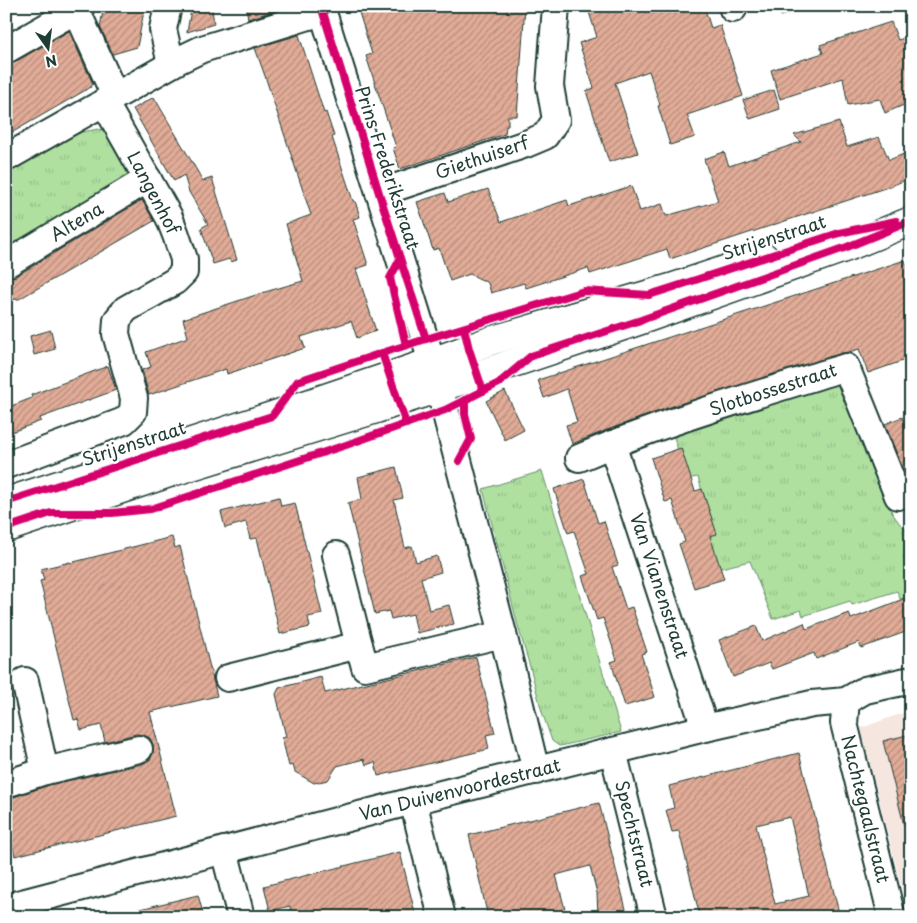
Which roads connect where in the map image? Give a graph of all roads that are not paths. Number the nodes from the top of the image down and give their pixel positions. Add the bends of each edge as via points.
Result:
1 (168, 6) edge
2 (556, 6) edge
3 (322, 9) edge
4 (6, 50) edge
5 (171, 64) junction
6 (110, 99) junction
7 (6, 158) edge
8 (148, 179) junction
9 (379, 193) junction
10 (911, 220) edge
11 (6, 263) edge
12 (436, 375) junction
13 (612, 444) junction
14 (579, 458) dead end
15 (6, 465) edge
16 (911, 491) edge
17 (6, 502) edge
18 (6, 528) edge
19 (336, 554) dead end
20 (503, 634) junction
21 (359, 645) junction
22 (228, 678) dead end
23 (911, 680) edge
24 (25, 681) dead end
25 (846, 701) junction
26 (705, 728) junction
27 (139, 749) dead end
28 (613, 751) junction
29 (45, 771) junction
30 (536, 771) junction
31 (6, 784) edge
32 (412, 801) junction
33 (224, 850) junction
34 (10, 909) edge
35 (240, 917) edge
36 (442, 917) edge
37 (654, 917) edge
38 (892, 917) edge

1 - 5 street via 163,29
2 - 9 street, Giethuiserf via 550,86 556,120 545,136
3 - 5 street via 202,49
3 - 9 street, Prins Frederikstraat
4 - 6 street, Langenhof via 69,14 80,18
5 - 6 street
6 - 7 street
6 - 8 street, Langenhof
8 - 11 street, Altena
8 - 15 street, Langenhof via 176,235 184,260 184,272 176,281 126,309 117,320 116,334 134,398 133,412 124,421
9 - 12 street, Prins Frederikstraat
10 - 12 street, Strijenstraat via 838,232 670,288 490,341
12 - 17 street, Strijenstraat
12 - 18 street, Strijenstraat via 376,408
12 - 20 street, Prins Frederikstraat
13 - 14 street
13 - 16 street, Slotbossestraat via 846,367 898,496
13 - 26 street, Van Vianenstraat
19 - 21 street
20 - 21 street via 365,667
20 - 30 street, Prins Frederikstraat
21 - 22 street
23 - 25 street, Van Duivenvoordestraat via 865,690
24 - 29 street
25 - 26 street, Van Duivenvoordestraat via 812,704
25 - 38 street, Nachtegaalstraat via 844,723
26 - 28 street, Van Duivenvoordestraat
27 - 29 street
28 - 30 street, Van Duivenvoordestraat
28 - 37 street, Spechtstraat
29 - 31 street
30 - 32 street, Van Duivenvoordestraat
32 - 33 street, Van Duivenvoordestraat
32 - 36 street
33 - 34 street, Van Duivenvoordestraat
33 - 35 street

